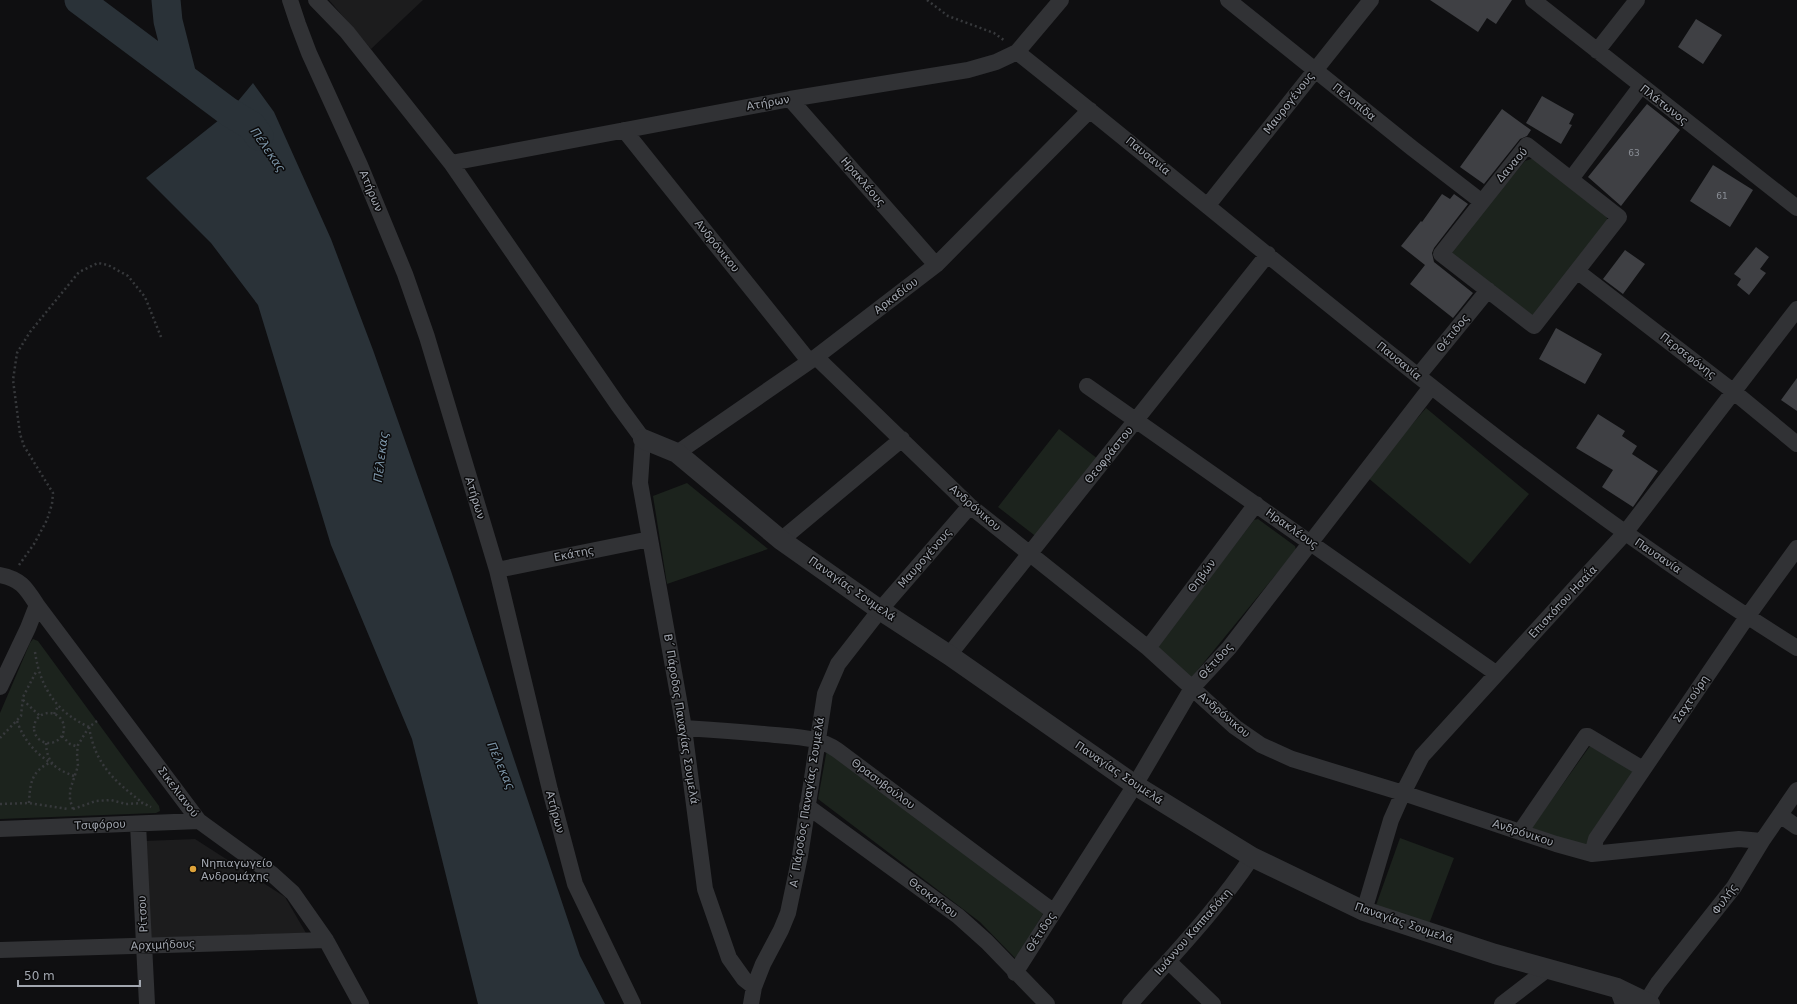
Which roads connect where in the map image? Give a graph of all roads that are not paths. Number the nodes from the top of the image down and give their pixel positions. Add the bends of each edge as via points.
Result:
1 (290, 0) edge
2 (316, 0) edge
3 (1060, 0) edge
4 (1228, 0) edge
5 (1371, 0) edge
6 (1533, 0) edge
7 (1637, 0) edge
8 (1597, 51) junction
9 (1017, 52) junction
10 (1315, 70) junction
11 (1641, 86) junction
12 (790, 99) junction
13 (1090, 110) junction
14 (624, 130) junction
15 (451, 163) junction
16 (1571, 179) junction
17 (1482, 202) junction
18 (1208, 205) junction
19 (1797, 208) edge
20 (1268, 254) junction
21 (936, 265) junction
22 (1577, 270) junction
23 (1488, 290) junction
24 (1797, 310) edge
25 (813, 359) junction
26 (1418, 376) junction
27 (1087, 386) dead end
28 (1431, 387) junction
29 (1734, 392) junction
30 (1137, 420) junction
31 (643, 439) junction
32 (902, 439) junction
33 (1797, 444) edge
34 (677, 453) junction
35 (1256, 504) junction
36 (970, 506) junction
37 (1625, 534) junction
38 (650, 539) junction
39 (781, 540) junction
40 (1311, 542) junction
41 (1797, 548) edge
42 (1030, 553) junction
43 (497, 570) junction
44 (5, 576) edge
45 (37, 605) junction
46 (880, 610) junction
47 (1747, 617) junction
48 (1148, 648) junction
49 (1797, 648) edge
50 (949, 655) junction
51 (1497, 674) junction
52 (0, 687) edge
53 (1192, 688) junction
54 (684, 728) junction
55 (818, 740) junction
56 (1644, 769) junction
57 (1135, 785) junction
58 (1797, 790) edge
59 (1403, 793) junction
60 (807, 806) junction
61 (1780, 815) junction
62 (199, 821) junction
63 (138, 824) junction
64 (1797, 827) edge
65 (0, 828) edge
66 (1520, 832) junction
67 (1762, 841) junction
68 (1592, 854) junction
69 (1252, 857) junction
70 (1364, 911) junction
71 (1054, 912) junction
72 (326, 940) junction
73 (145, 945) junction
74 (0, 950) edge
75 (1168, 962) junction
76 (1549, 968) junction
77 (1015, 973) junction
78 (754, 986) junction
79 (1620, 996) edge
80 (1648, 1003) edge
81 (147, 1004) edge
82 (361, 1004) edge
83 (633, 1004) edge
84 (751, 1004) edge
85 (1047, 1004) edge
86 (1130, 1004) edge
87 (1213, 1004) edge
88 (1502, 1004) edge

1 - 43 street, Ατήρων via 309,52 405,274 427,337
2 - 15 street via 347,32
3 - 9 street, Ατήρων
4 - 10 street, Πελοπίδα
5 - 10 street, Μαυρογένους
6 - 8 street, Πλάτωνος
7 - 8 street
8 - 11 street, Πλάτωνος
9 - 12 street, Ατήρων via 996,62 968,70
9 - 13 street, Παυσανία
10 - 17 street, Πελοπίδα
10 - 18 street, Μαυρογένους
11 - 16 street
11 - 19 street, Πλάτωνος
12 - 14 street, Ατήρων
12 - 21 street, Ηρακλέους
13 - 18 street, Παυσανία
13 - 21 street, Αρκαδίου
14 - 15 street, Ατήρων
14 - 25 street, Ανδρόνικου
15 - 31 street
16 - 17 street, Δαναού via 1527,145
16 - 22 street, Δαναού via 1619,217
17 - 23 street, Δαναού via 1441,254
18 - 20 street, Παυσανία
20 - 26 street, Παυσανία
20 - 30 street, Θεοφράστου
21 - 25 street, Αρκαδίου
22 - 23 street, Δαναού via 1534,326
22 - 29 street, Περσεφόνης
23 - 26 street, Θέτιδος
24 - 29 street, Επισκόπου Ησαΐα
25 - 32 street, Ανδρόνικου
25 - 34 street, Αρκαδίου
26 - 28 street, Παυσανία
27 - 30 street, Ηρακλέους
28 - 37 street, Παυσανία
28 - 40 street, Θέτιδος
29 - 33 street, Περσεφόνης
29 - 37 street, Επισκόπου Ησαΐα
30 - 35 street, Ηρακλέους
30 - 42 street, Θεοφράστου
31 - 34 street, Παναγίας Σουμελά
31 - 38 street, Β΄ Πάροδος Παναγίας Σουμελά via 640,483
32 - 36 street, Ανδρόνικου
32 - 39 street
34 - 39 street, Παναγίας Σουμελά
35 - 40 street, Ηρακλέους
35 - 48 street, Θηβών
36 - 42 street, Ανδρόνικου
36 - 46 street, Μαυρογένους
37 - 47 street, Παυσανία
37 - 51 street, Επισκόπου Ησαΐα
38 - 43 street, Εκάτης
38 - 54 street, Β΄ Πάροδος Παναγίας Σουμελά
39 - 46 street, Παναγίας Σουμελά
40 - 51 street, Ηρακλέους
40 - 53 street, Θέτιδος via 1229,648
41 - 47 street, Σαχτούρη
42 - 48 street, Ανδρόνικου
42 - 50 street, Θεοφράστου
43 - 83 street, Ατήρων via 575,884
44 - 45 street, Σικελιανού via 25,585
45 - 52 street
45 - 62 street, Σικελιανού
46 - 50 street, Παναγίας Σουμελά
46 - 55 street, Α΄ Πάροδος Παναγίας Σουμελά via 838,664 825,694
47 - 49 street, Παυσανία
47 - 56 street, Σαχτούρη
48 - 53 street, Ανδρόνικου
50 - 57 street, Παναγίας Σουμελά
51 - 59 street, Επισκόπου Ησαΐα via 1422,756
53 - 57 street, Θέτιδος
53 - 59 street, Ανδρόνικου via 1235,727 1261,745 1292,759
54 - 55 street, Θρασυβούλου
54 - 78 street, Β΄ Πάροδος Παναγίας Σουμελά via 705,889 729,958 744,979
55 - 60 street, Α΄ Πάροδος Παναγίας Σουμελά
55 - 71 street, Θρασυβούλου via 837,750
56 - 66 street via 1586,736
56 - 68 street, Σαχτούρη via 1596,839
57 - 69 street, Παναγίας Σουμελά
57 - 71 street, Θέτιδος
58 - 61 street, Φυλής
59 - 66 street, Ανδρόνικου
59 - 70 street, Επισκόπου Ησαΐα
60 - 77 street, Θεοκρίτου via 941,902 987,942
60 - 78 street, Α΄ Πάροδος Παναγίας Σουμελά via 788,913
61 - 64 street
61 - 67 street, Φυλής
62 - 63 street, Τσιφόρου
62 - 72 street, Σικελιανού via 272,874 293,894
63 - 65 street, Τσιφόρου
63 - 73 street, Ρίτσου
66 - 68 street, Ανδρόνικου
67 - 68 street, Ανδρόνικου via 1739,839
67 - 80 street, Φυλής via 1734,887 1658,984
69 - 70 street, Παναγίας Σουμελά
69 - 75 street, Ιωάννου Καππαδόκη via 1234,883
70 - 76 street, Παναγίας Σουμελά via 1495,954
71 - 77 street, Θέτιδος
72 - 73 street, Αρχιμήδους
72 - 82 street, Σικελιανού
73 - 74 street, Αρχιμήδους
73 - 81 street, Ρίτσου
75 - 86 street, Ιωάννου Καππαδόκη
75 - 87 street
76 - 79 street, Παναγίας Σουμελά
76 - 88 street
77 - 85 street, Θεοκρίτου
78 - 84 street, Α΄ Πάροδος Παναγίας Σουμελά
79 - 80 street, Παναγίας Σουμελά

